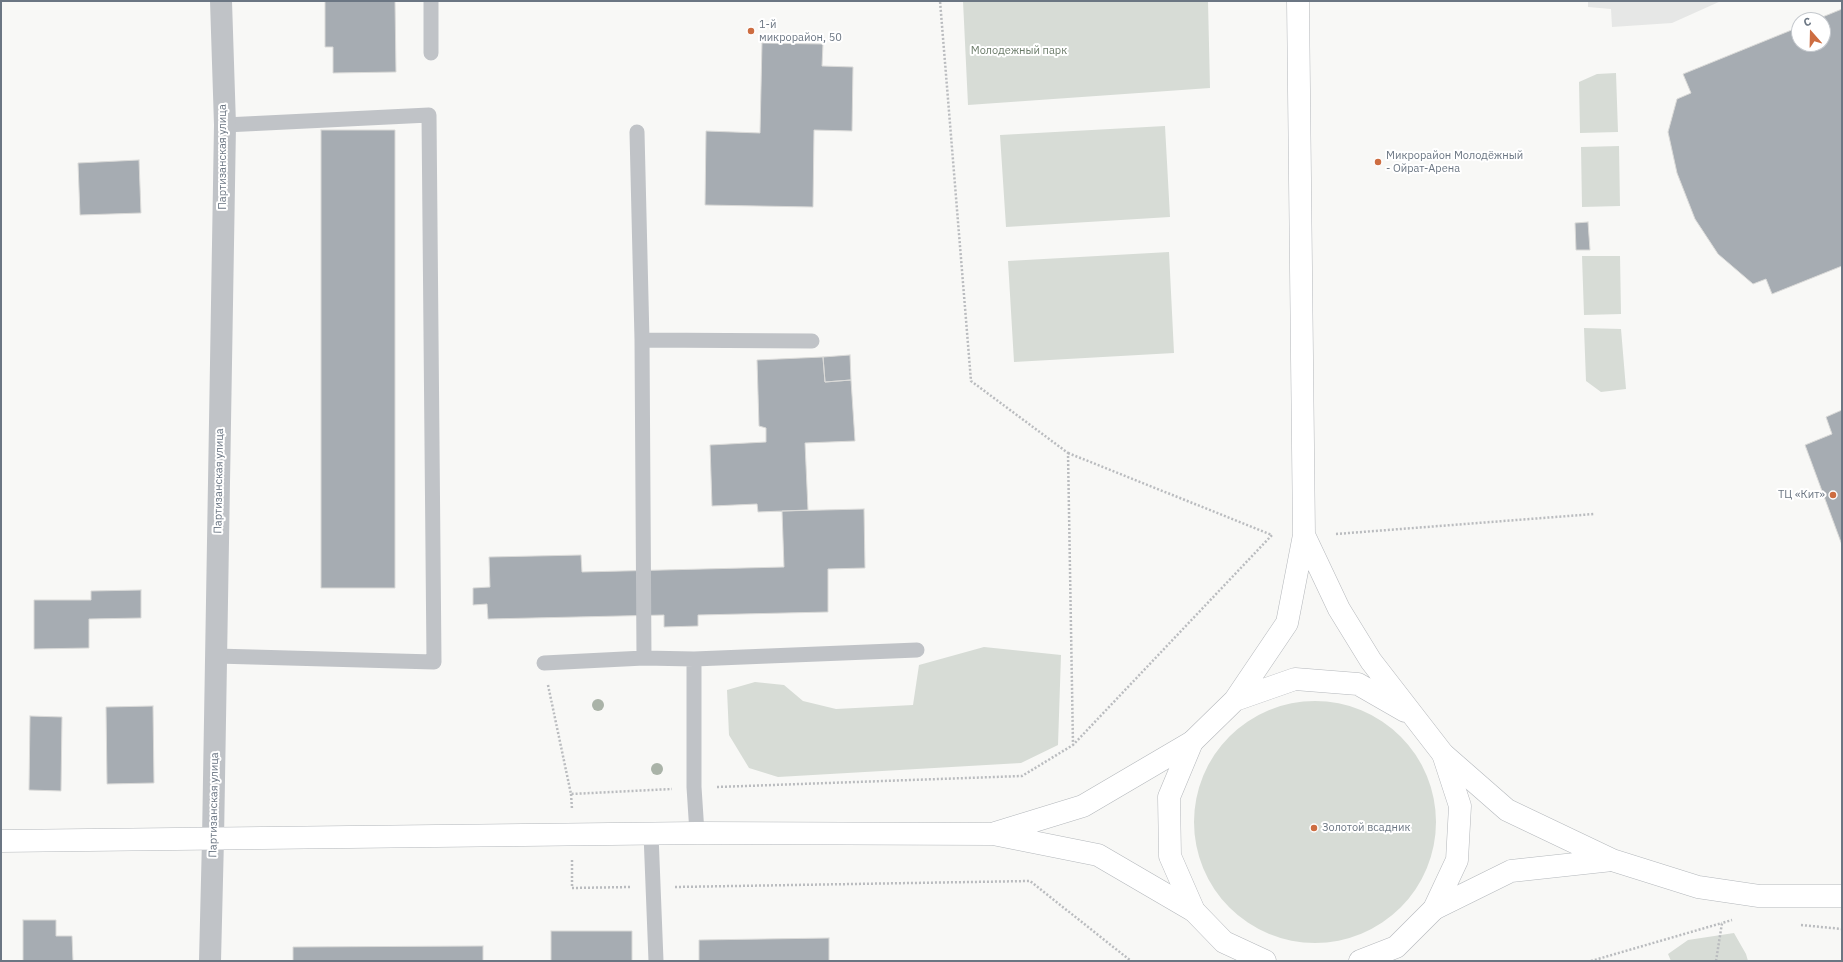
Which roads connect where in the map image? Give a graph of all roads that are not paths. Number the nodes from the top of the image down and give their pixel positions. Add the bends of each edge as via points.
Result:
1 (221, 1) edge
2 (431, 1) edge
3 (1298, 1) edge
4 (431, 53) dead end
5 (224, 125) junction
6 (637, 132) dead end
7 (642, 340) junction
8 (812, 341) dead end
9 (1304, 535) junction
10 (917, 650) dead end
11 (216, 656) junction
12 (644, 658) junction
13 (694, 659) junction
14 (544, 663) road end
15 (1235, 700) junction
16 (1413, 716) junction
17 (1192, 742) junction
18 (1443, 754) junction
19 (697, 833) junction
20 (651, 834) junction
21 (992, 834) junction
22 (213, 839) junction
23 (1, 841) edge
24 (1612, 860) junction
25 (1842, 896) edge
26 (1434, 909) junction
27 (1194, 911) junction
28 (1224, 942) junction
29 (1391, 954) edge
30 (210, 961) edge
31 (656, 961) edge
32 (1238, 961) edge
33 (1265, 961) edge
34 (1360, 961) edge

1 - 5 street, Партизанская улица
2 - 4 lane
3 - 9 main road
5 - 11 street, Партизанская улица
5 - 11 lane via 429,115 434,662
6 - 7 lane
7 - 8 lane
7 - 12 lane
9 - 15 main road via 1287,623
9 - 16 main road via 1339,609 1371,661
10 - 13 lane
11 - 22 street, Партизанская улица
12 - 13 lane
12 - 14 lane
13 - 19 lane via 694,787
15 - 16 main road via 1295,679 1358,684
15 - 17 main road
16 - 18 main road
17 - 21 main road via 1083,806
17 - 27 main road via 1169,796 1170,856
18 - 24 main road via 1507,810
18 - 26 main road via 1460,806 1457,860
19 - 20 main road
19 - 21 main road
20 - 22 main road
20 - 31 lane
21 - 27 main road via 1098,855
22 - 23 main road
22 - 30 street, Партизанская улица
24 - 25 main road via 1698,887 1759,896
24 - 26 main road via 1511,871
26 - 29 main road
27 - 28 main road
28 - 32 main road
28 - 33 main road
29 - 34 main road

